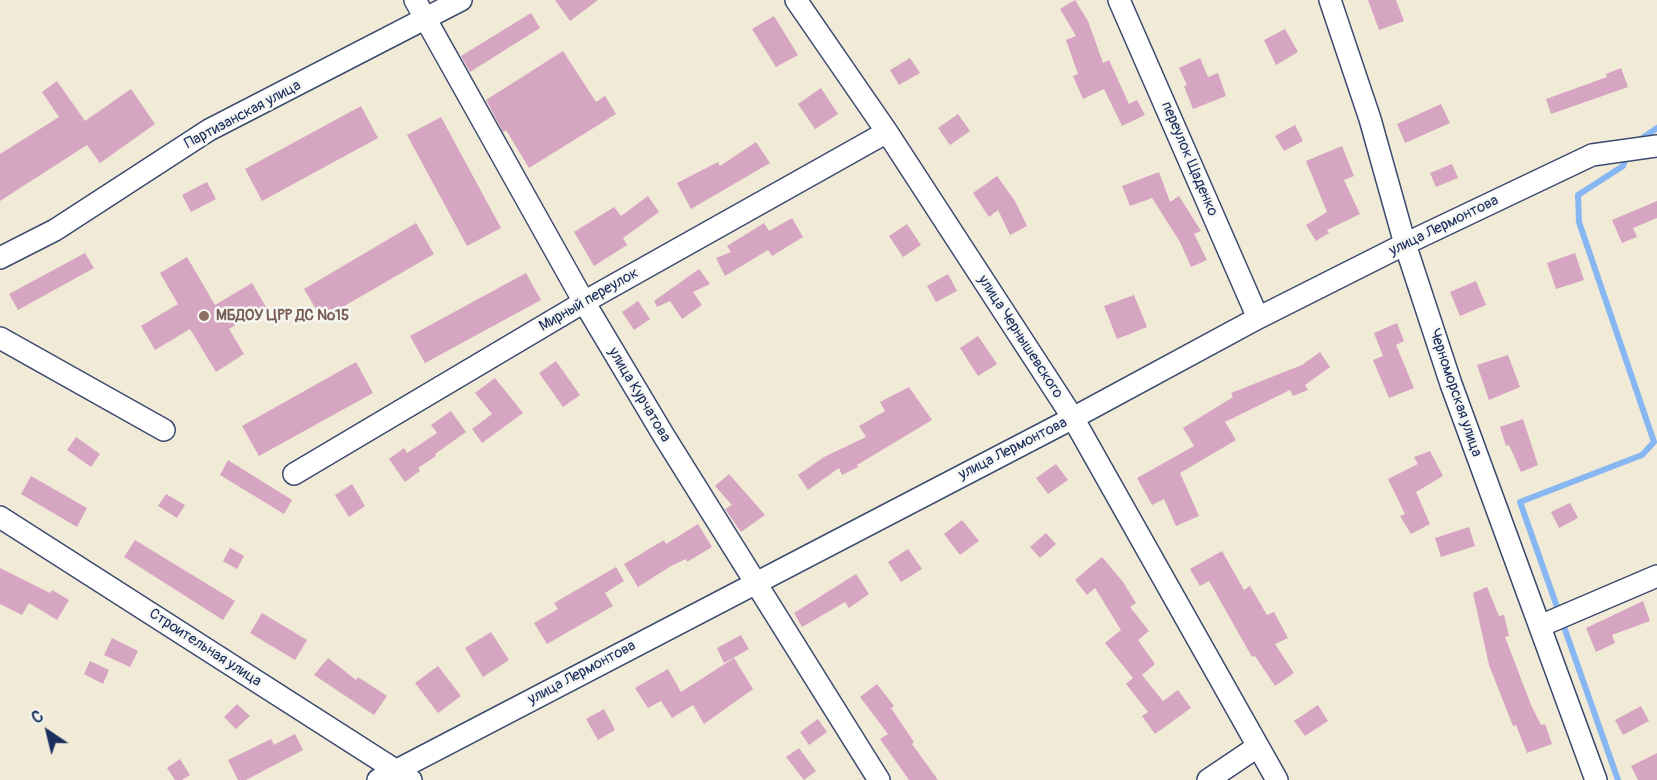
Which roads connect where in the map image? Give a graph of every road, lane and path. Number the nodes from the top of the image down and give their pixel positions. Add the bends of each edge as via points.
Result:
1 (415, 0) edge
2 (461, 0) edge
3 (796, 0) edge
4 (1119, 0) edge
5 (1330, 0) edge
6 (426, 19) junction
7 (887, 132) junction
8 (1657, 146) edge
9 (1405, 244) junction
10 (0, 258) edge
11 (584, 302) junction
12 (1258, 318) junction
13 (0, 338) edge
14 (1073, 418) junction
15 (164, 430) dead end
16 (294, 474) dead end
17 (0, 517) edge
18 (1657, 576) edge
19 (754, 583) junction
20 (1554, 620) junction
21 (1257, 747) junction
22 (395, 777) edge
23 (879, 780) edge
24 (1208, 780) edge
25 (1277, 780) edge
26 (1596, 780) edge

1 - 6 street, улица Курчатова
2 - 6 street, Партизанская улица
3 - 7 street, улица Чернышевского
4 - 12 street, переулок Щаденко
5 - 9 street, Черноморская улица via 1370,118
6 - 10 street, Партизанская улица via 209,130 55,230
6 - 11 street, улица Курчатова
7 - 11 street, Мирный переулок
7 - 14 street, улица Чернышевского
8 - 9 street, улица Лермонтова via 1592,155
9 - 12 street, улица Лермонтова
9 - 20 street, Черноморская улица via 1451,384
11 - 16 street, Мирный переулок
11 - 19 street, улица Курчатова
12 - 14 street, улица Лермонтова
13 - 15 street
14 - 19 street, улица Лермонтова
14 - 21 street, улица Чернышевского
17 - 22 street, Строительная улица
18 - 20 street
19 - 22 street, улица Лермонтова
19 - 23 street, улица Курчатова
20 - 26 street, Черноморская улица
21 - 24 street
21 - 25 street, улица Чернышевского

